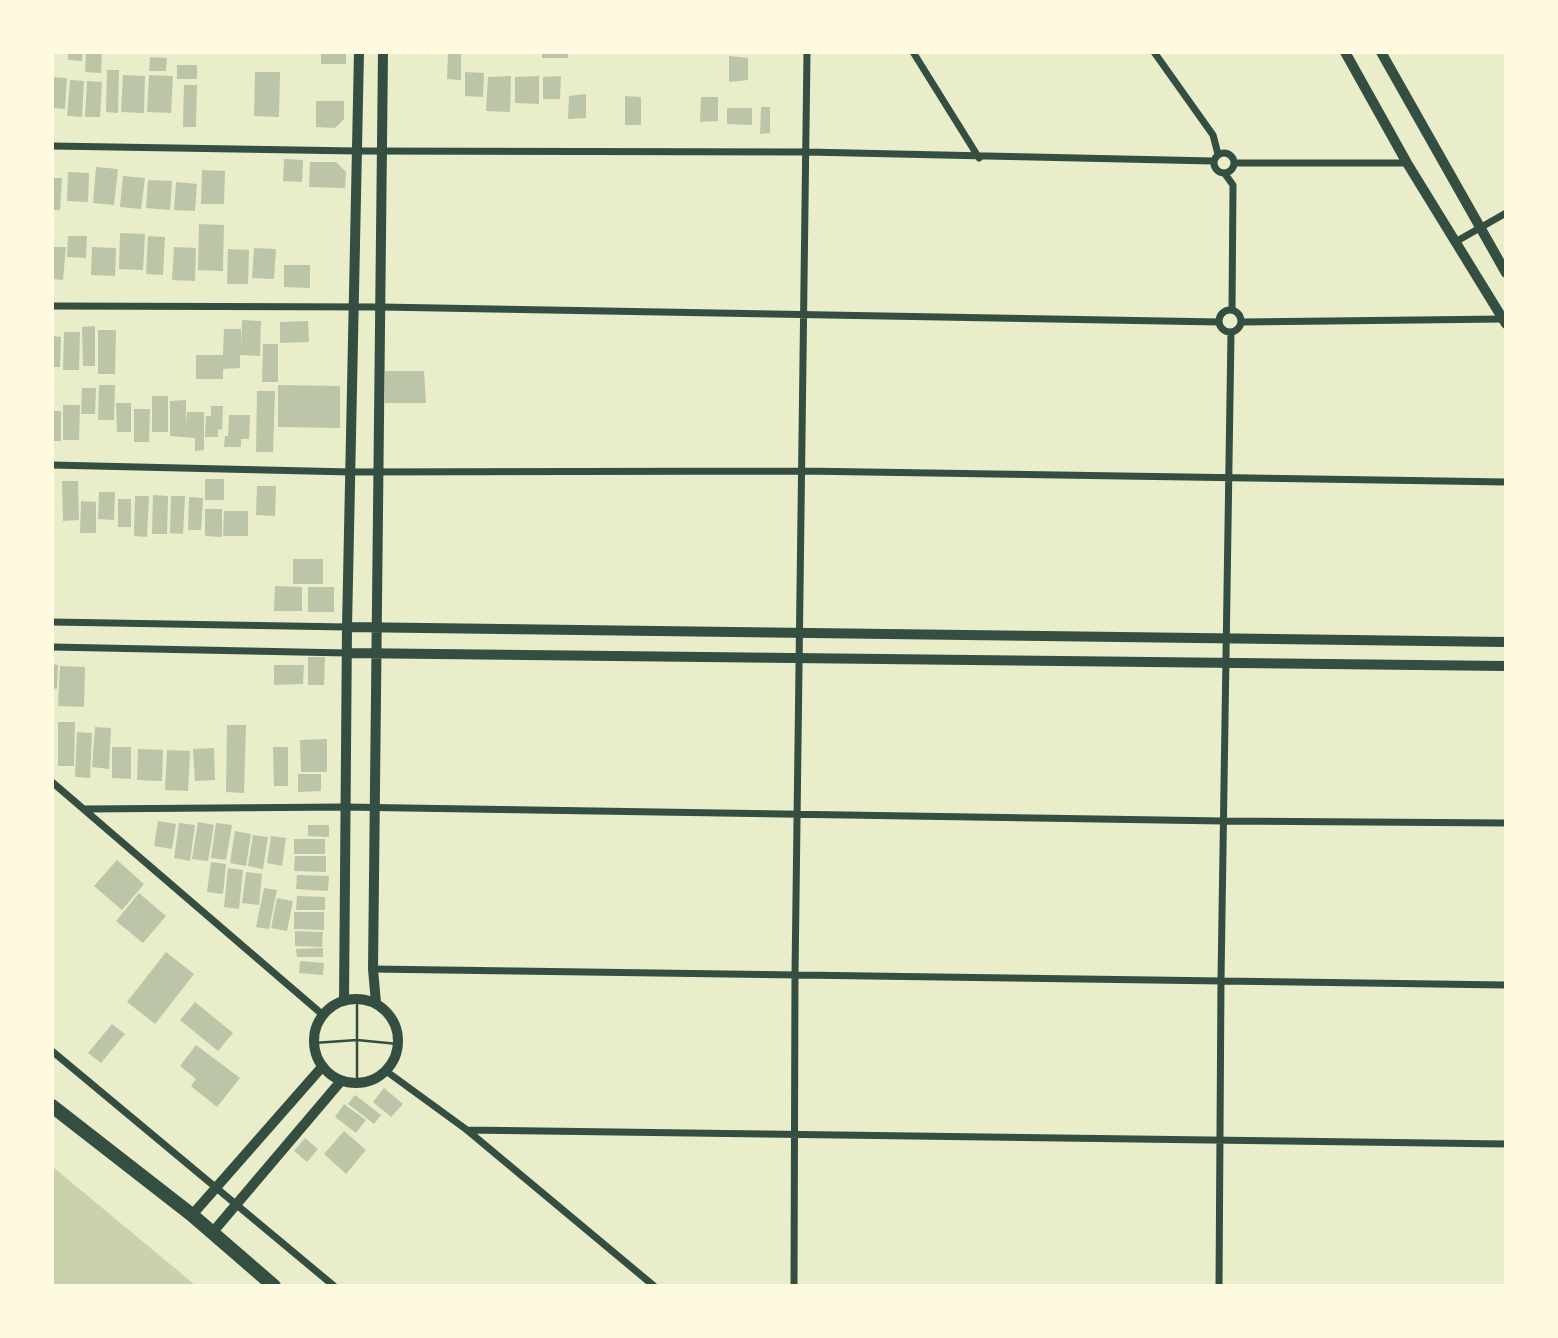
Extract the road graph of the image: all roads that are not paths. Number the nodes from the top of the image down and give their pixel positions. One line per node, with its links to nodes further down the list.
1 (359, 52): 10 (street)
2 (383, 52): 9 (street)
3 (807, 52): 11 (street)
4 (913, 52): 13 (street)
5 (1154, 52): 12 (street)
6 (1345, 52): 16 (street)
7 (1381, 52): 19 (street)
8 (52, 146): 10 (street)
9 (381, 150): 10 (street); 11 (street); 24 (street)
10 (357, 151): 23 (street)
11 (807, 152): 13 (street); 26 (street)
12 (1218, 154): 14 (street); 15 (street)
13 (979, 158): 14 (street)
14 (1213, 162): 17 (street)
15 (1234, 163): 16 (street); 17 (street)
16 (1407, 163): 20 (street)
17 (1225, 174): 25 (street)
18 (1506, 212): 19 (street)
19 (1479, 228): 20 (street); 21 (street)
20 (1457, 241): 27 (street)
21 (1506, 273)
22 (52, 306): 23 (street)
23 (354, 307): 24 (street); 34 (street)
24 (381, 307): 26 (street); 32 (street)
25 (1232, 310): 28 (street); 29 (street)
26 (803, 313): 28 (street); 33 (street)
27 (1505, 320): 29 (street)
28 (1219, 322): 30 (street)
29 (1242, 322): 30 (street)
30 (1231, 333): 35 (street)
31 (52, 465): 34 (street)
32 (379, 471): 33 (street); 34 (street); 38 (street)
33 (802, 471): 35 (street); 40 (street)
34 (351, 472): 39 (street)
35 (1228, 480): 36 (street); 41 (street)
36 (1506, 482)
37 (52, 622): 39 (street)
38 (376, 625): 39 (street); 40 (street); 45 (street)
39 (347, 627): 44 (street)
40 (800, 630): 41 (street); 46 (street)
41 (1226, 638): 42 (street); 47 (street)
42 (1506, 642)
43 (52, 647): 44 (street)
44 (347, 653): 45 (street); 50 (street)
45 (377, 654): 46 (street); 51 (street)
46 (801, 658): 47 (street); 53 (street)
47 (1226, 663): 48 (street); 54 (street)
48 (1506, 666)
49 (52, 782): 52 (street)
50 (344, 807): 51 (street); 52 (street); 60 (street)
51 (375, 807): 53 (street); 56 (street)
52 (86, 809): 62 (street)
53 (797, 814): 54 (street); 57 (street)
54 (1223, 821): 55 (street); 58 (street)
55 (1506, 823)
56 (373, 969): 57 (street); 61 (street)
57 (795, 974): 58 (street); 69 (street)
58 (1221, 979): 59 (street); 70 (street)
59 (1506, 985)
60 (344, 1000): 61 (street); 62 (street)
61 (376, 1003): 65 (street)
62 (323, 1015): 64 (street)
63 (52, 1051): 72 (street)
64 (322, 1067): 66 (street); 72 (street)
65 (386, 1071): 66 (street); 68 (street)
66 (341, 1081): 73 (street)
67 (52, 1106): 74 (main road)
68 (467, 1130): 69 (street); 78 (street)
69 (795, 1135): 70 (street); 79 (street)
70 (1220, 1139): 71 (street); 80 (street)
71 (1506, 1144)
72 (214, 1187): 73 (street); 74 (street)
73 (236, 1204): 75 (street); 77 (street)
74 (192, 1214): 75 (main road)
75 (212, 1233): 76 (main road)
76 (274, 1286)
77 (334, 1286)
78 (654, 1286)
79 (794, 1286)
80 (1219, 1286)

